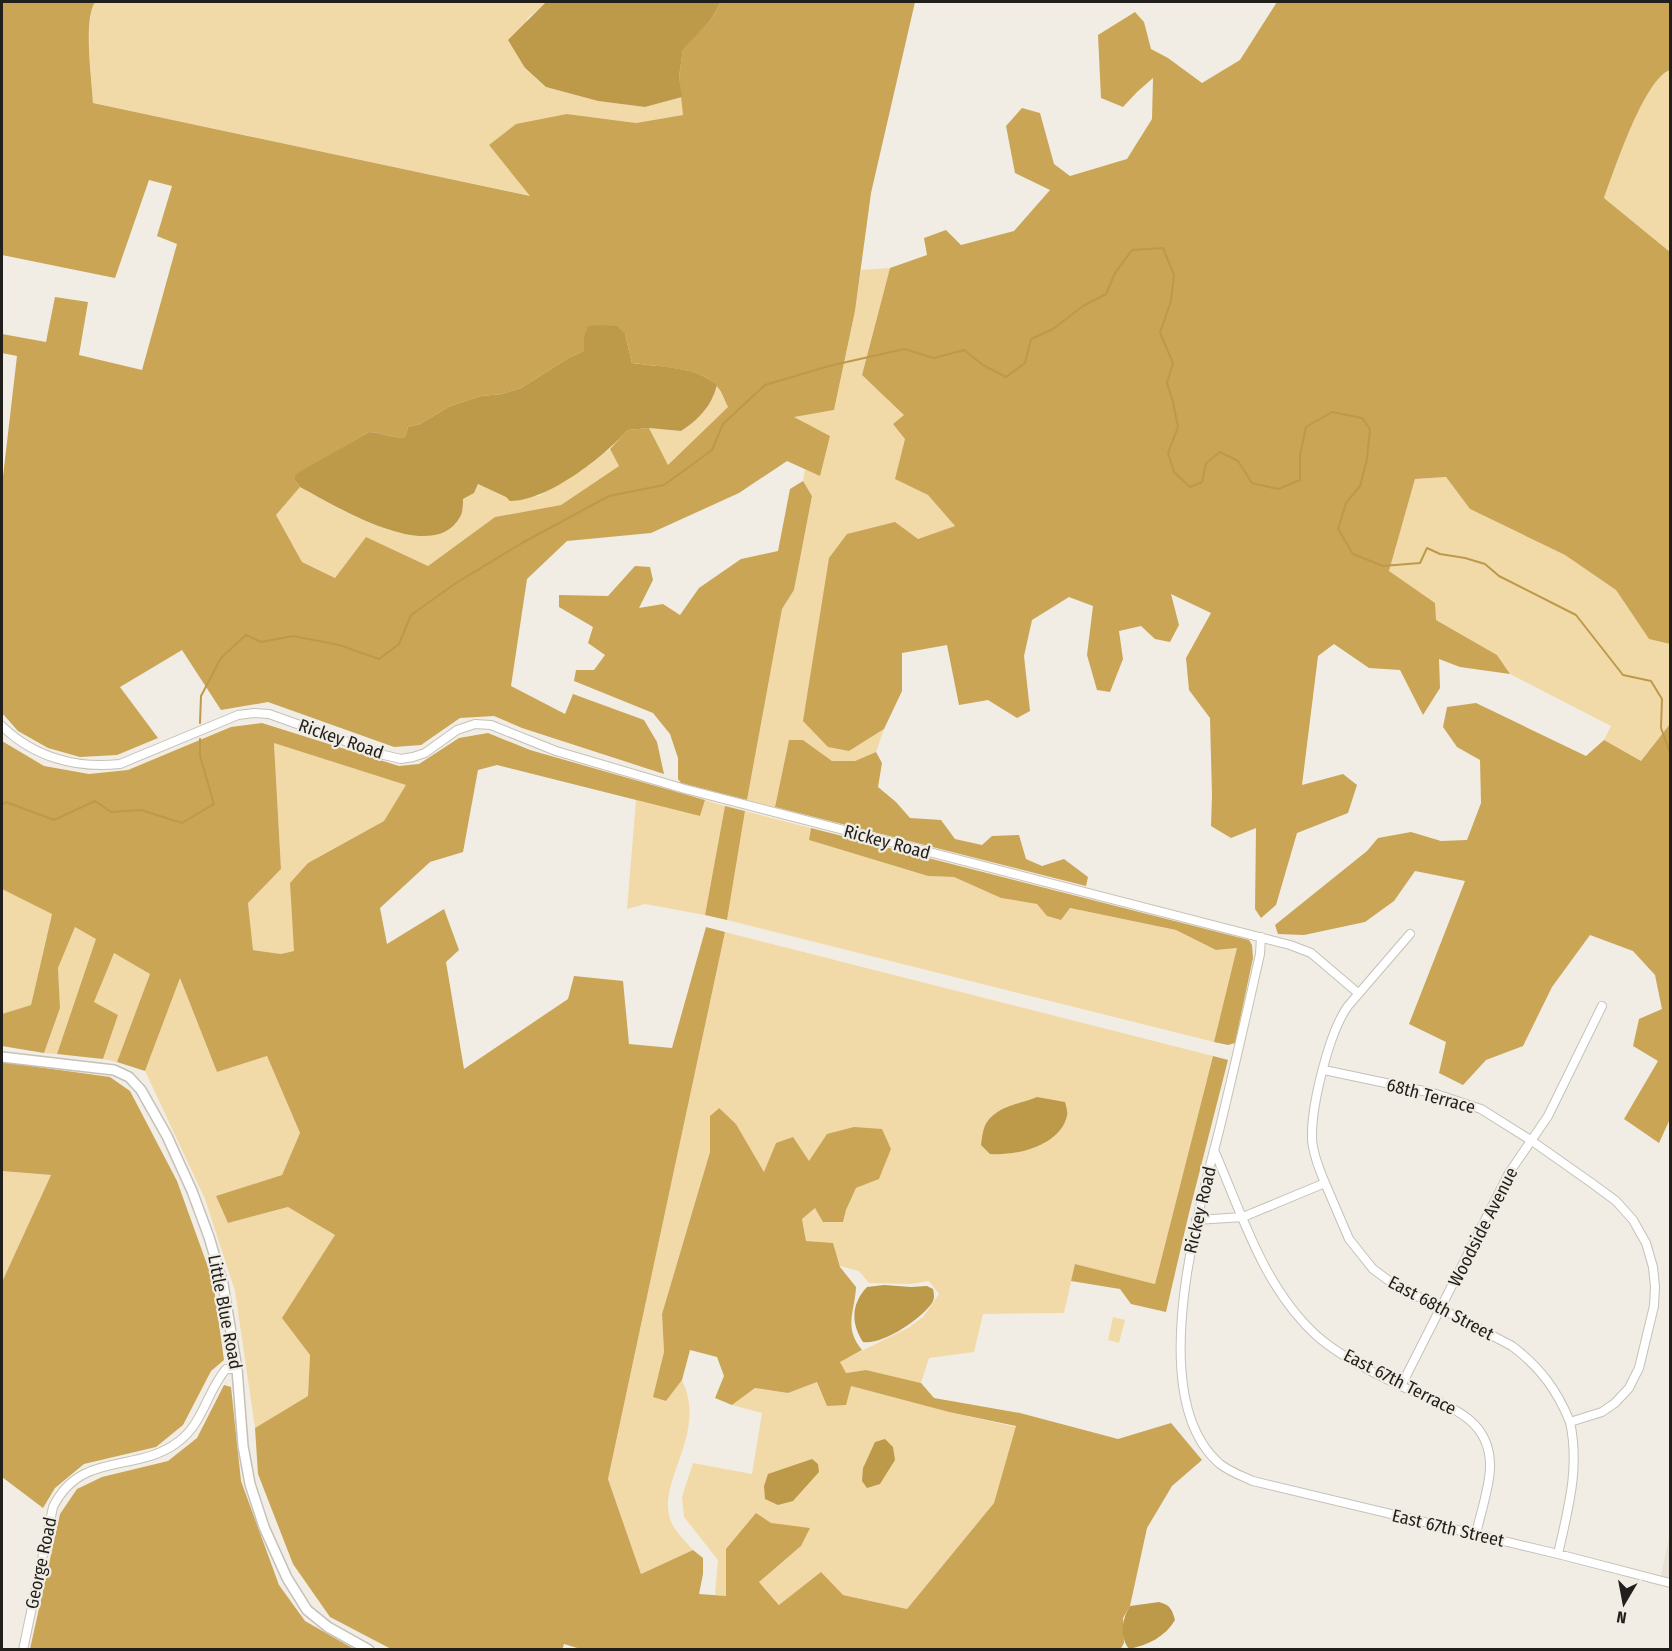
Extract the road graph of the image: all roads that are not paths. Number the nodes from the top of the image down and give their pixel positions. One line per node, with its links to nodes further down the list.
1 (2, 726): 3 (street, Rickey Road)
2 (1410, 934): 4 (street, East 68th Street)
3 (1261, 937): 4 (street); 9 (street, Rickey Road)
4 (1358, 993): 7 (street, East 68th Street)
5 (1602, 1006): 8 (street, Woodside Avenue)
6 (2, 1057): 14 (street, Little Blue Road)
7 (1324, 1070): 8 (street, 68th Terrace); 10 (street, East 68th Street)
8 (1532, 1141): 13 (street, Woodside Avenue); 16 (street, 68th Terrace)
9 (1214, 1150): 11 (street, East 67th Terrace); 12 (street, Rickey Road)
10 (1325, 1183): 11 (street); 13 (street, East 68th Street)
11 (1243, 1217): 12 (street); 15 (street, East 67th Terrace)
12 (1196, 1221): 17 (street, Rickey Road)
13 (1441, 1309): 15 (street, Woodside Avenue); 16 (street, East 68th Street)
14 (237, 1369): 21 (street, George Road); 22 (street, Little Blue Road)
15 (1401, 1386): 18 (street, East 67th Terrace)
16 (1570, 1422): 19 (street, East 68th Street)
17 (1227, 1469): 18 (street, East 67th Street)
18 (1476, 1534): 19 (street, East 67th Street)
19 (1558, 1554): 20 (street, East 67th Street)
20 (1671, 1583)
21 (23, 1650)
22 (369, 1650)

